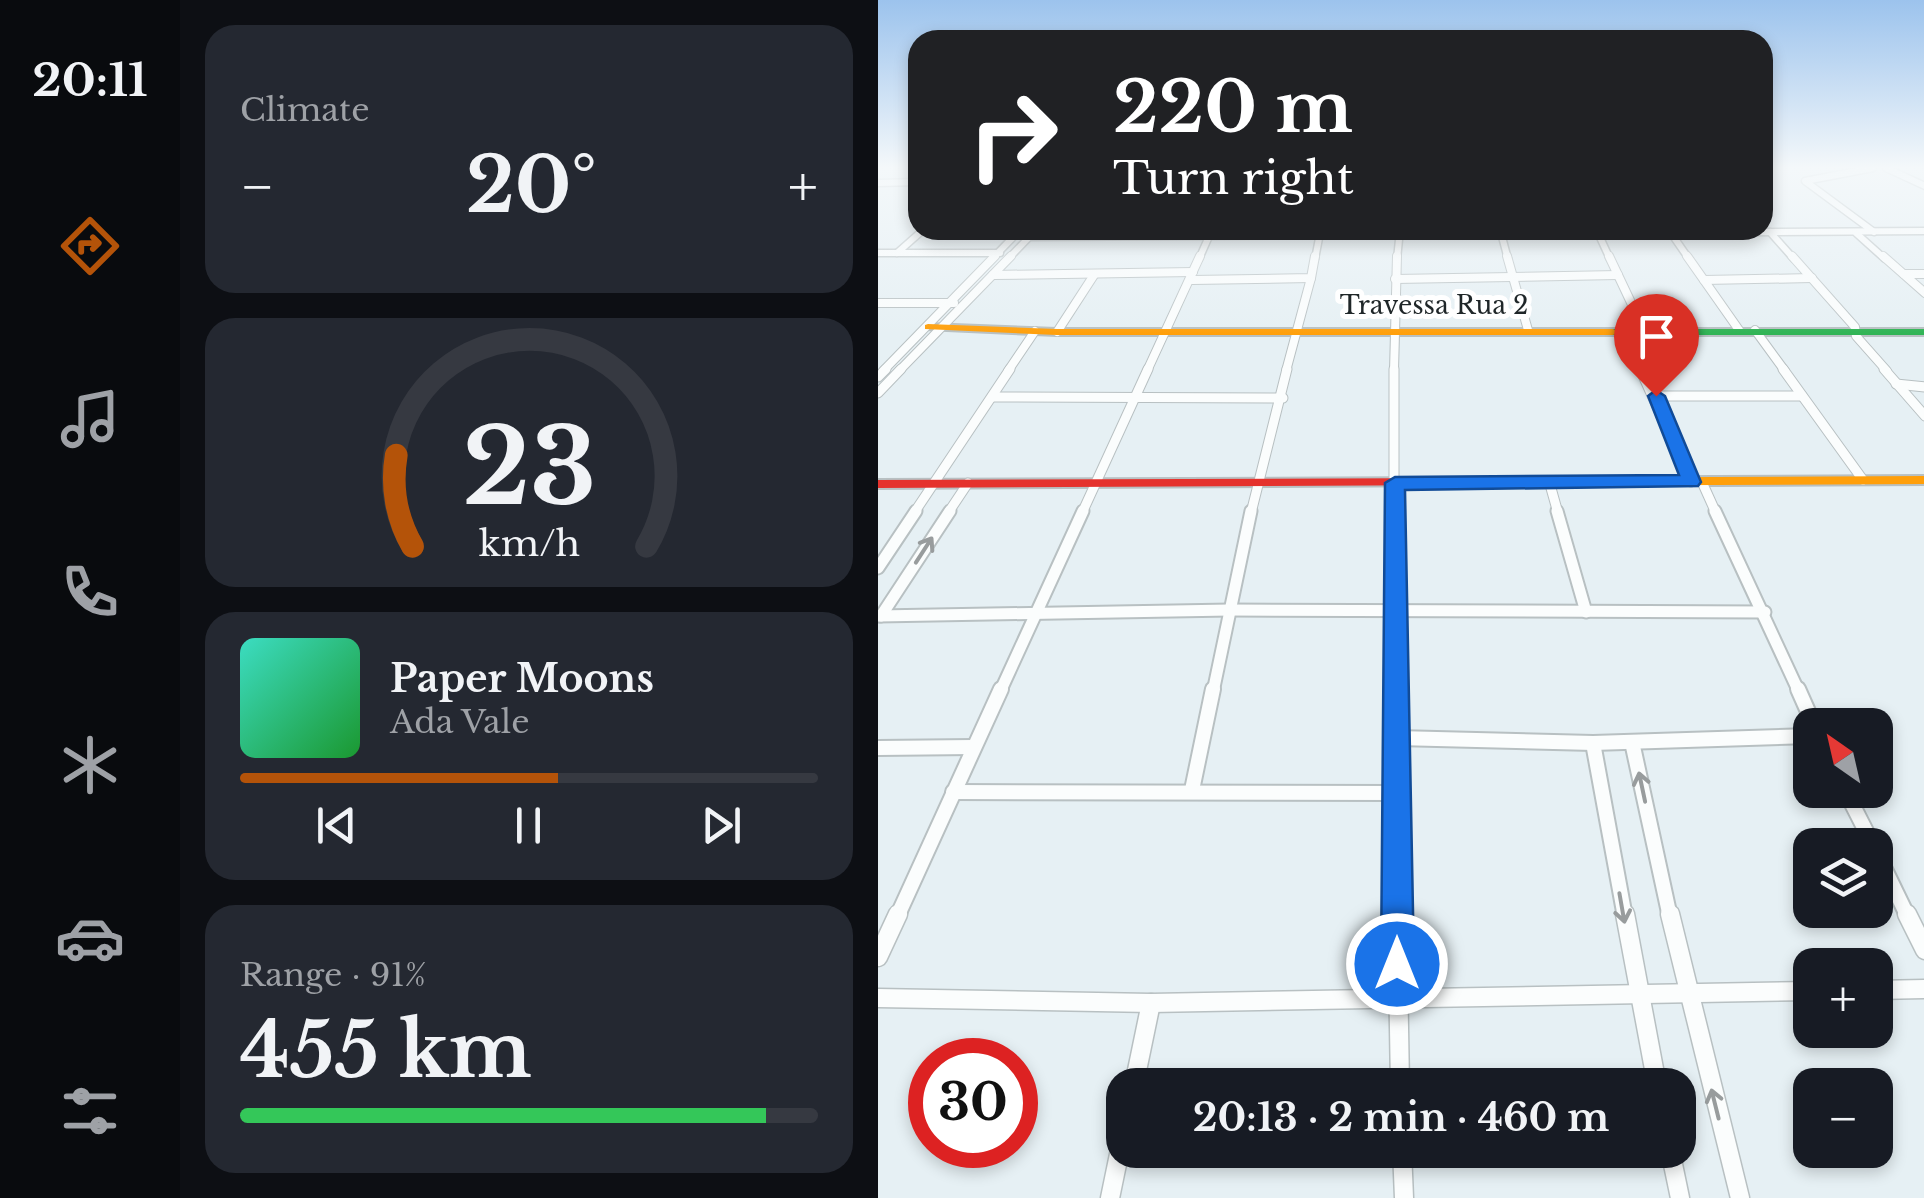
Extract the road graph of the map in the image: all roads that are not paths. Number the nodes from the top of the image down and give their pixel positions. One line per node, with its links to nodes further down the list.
1 (1863, 224): 2 (street)
2 (1874, 232): 3 (street); 5 (street)
3 (1924, 232)
4 (1773, 233): 5 (street)
5 (1856, 233): 21 (street)
6 (1773, 235): 27 (street)
7 (911, 240): 18 (street)
8 (1011, 240): 16 (street)
9 (1026, 240): 23 (street)
10 (1207, 240): 24 (street)
11 (1319, 240): 26 (street)
12 (1399, 240): 28 (street)
13 (1504, 240): 25 (street)
14 (1601, 240): 20 (street)
15 (1675, 240): 29 (street)
16 (1000, 252): 18 (street); 32 (street)
17 (878, 253): 18 (street)
18 (897, 253)
19 (1094, 274): 23 (street); 24 (street); 42 (street)
20 (1618, 274): 25 (street); 39 (street)
21 (1904, 274): 22 (street); 30 (street)
22 (1924, 274)
23 (993, 275): 33 (street)
24 (1192, 276): 26 (street); 34 (street)
25 (1515, 276): 28 (street); 37 (street)
26 (1311, 278): 35 (street)
27 (1812, 278): 29 (street); 43 (street)
28 (1395, 279): 36 (street)
29 (1704, 280): 40 (street)
30 (1924, 293)
31 (878, 303): 32 (street)
32 (954, 303): 33 (street)
33 (936, 327): 41 (street, Travessa Rua 2); 45 (street); 48 (street)
34 (1169, 330): 35 (street, Travessa Rua 2); 42 (street, Travessa Rua 2); 52 (street)
35 (1295, 330): 36 (street, Travessa Rua 2); 53 (street)
36 (1395, 330): 37 (street, Travessa Rua 2); 65 (street)
37 (1528, 330): 38 (street, Travessa Rua 2)
38 (1624, 330): 39 (street, Travessa Rua 2); 49 (street)
39 (1644, 330): 40 (street, Travessa Rua 2)
40 (1747, 330): 43 (street, Travessa Rua 2); 50 (street)
41 (1036, 332): 42 (street, Travessa Rua 2); 51 (street)
42 (1057, 332)
43 (1855, 332): 44 (street, Travessa Rua 2); 46 (street)
44 (1924, 332)
45 (878, 377)
46 (1896, 384): 47 (street); 55 (street)
47 (1924, 387)
48 (878, 393)
49 (1656, 396): 50 (street); 60 (street)
50 (1802, 396): 57 (street)
51 (992, 398): 52 (street); 61 (street)
52 (1137, 398): 53 (street); 63 (street)
53 (1283, 398): 64 (street)
54 (1924, 401): 55 (street)
55 (1912, 403): 56 (street)
56 (1924, 416)
57 (1863, 480): 58 (street); 60 (street)
58 (1924, 480)
59 (1549, 482): 60 (street); 65 (street); 70 (street)
60 (1696, 482): 71 (street)
61 (936, 483): 62 (street); 66 (street); 67 (street)
62 (968, 483): 63 (street); 73 (street, one-way to 62)
63 (1096, 483): 64 (street); 69 (street)
64 (1257, 483): 65 (street); 68 (street)
65 (1395, 483): 72 (street)
66 (878, 484)
67 (878, 568)
68 (1230, 610): 69 (street); 72 (street); 81 (street)
69 (1036, 612): 73 (street); 79 (street)
70 (1586, 612): 71 (street); 72 (street)
71 (1765, 612): 74 (street)
72 (1393, 613): 76 (street)
73 (879, 616)
74 (1807, 708)
75 (1793, 737): 77 (street)
76 (1397, 738): 78 (street); 83 (street)
77 (1632, 742): 78 (street); 91 (street, one-way to 77)
78 (1593, 743): 90 (street, one-way to 90)
79 (973, 746): 80 (street); 82 (street)
80 (878, 748)
81 (1192, 790): 82 (street); 83 (street)
82 (952, 792): 86 (street)
83 (1398, 793): 93 (street)
84 (1893, 887): 85 (street)
85 (1924, 950)
86 (878, 957)
87 (1924, 988): 88 (street)
88 (1893, 989)
89 (1793, 991): 91 (street)
90 (1638, 993): 91 (street); 93 (street); 97 (street)
91 (1688, 994): 104 (street, one-way to 91)
92 (878, 998): 94 (street)
93 (1397, 998): 94 (street); 96 (street)
94 (1152, 1004): 95 (street)
95 (1138, 1068)
96 (1399, 1068)
97 (1653, 1068)
98 (1116, 1168): 101 (street)
99 (1403, 1168): 102 (street)
100 (1674, 1168): 103 (street)
101 (1110, 1198)
102 (1404, 1198)
103 (1680, 1198)
104 (1740, 1198)

